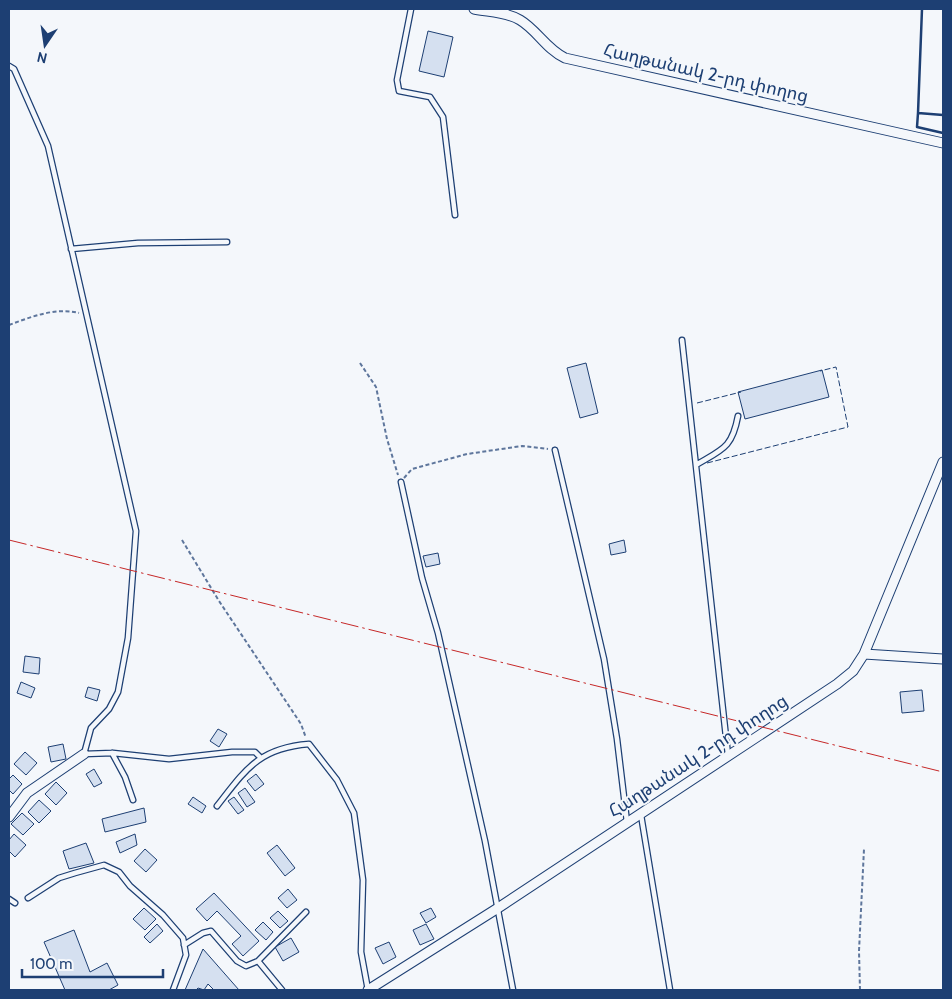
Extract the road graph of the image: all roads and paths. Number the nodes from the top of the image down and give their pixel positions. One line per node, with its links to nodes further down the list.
1 (411, 9): 5 (lane)
2 (474, 9): 4 (street, Հաղթանակ 2-րդ փողոց)
3 (9, 66): 7 (lane)
4 (943, 143)
5 (455, 214)
6 (227, 242): 7 (lane)
7 (71, 249): 8 (lane)
8 (87, 314): 9 (path); 21 (lane)
9 (9, 325)
10 (682, 340): 15 (lane)
11 (360, 363): 16 (path)
12 (738, 416): 15 (lane)
13 (555, 450): 16 (path); 29 (lane)
14 (943, 462): 18 (street, Հաղթանակ 2-րդ փողոց)
15 (696, 465): 23 (lane)
16 (400, 482): 34 (lane)
17 (182, 540): 20 (path)
18 (864, 654): 19 (street); 23 (street, Հաղթանակ 2-րդ փողոց)
19 (943, 659)
20 (309, 744): 24 (lane); 40 (lane)
21 (84, 754): 22 (lane); 28 (street)
22 (112, 754): 24 (lane); 25 (lane)
23 (728, 756): 27 (street, Հաղթանակ 2-րդ փողոց)
24 (261, 758): 26 (lane)
25 (133, 800)
26 (217, 806)
27 (641, 813): 29 (street, Հաղթանակ 2-րդ փողոց); 42 (lane)
28 (9, 816)
29 (626, 822): 34 (street, Հաղթանակ 2-րդ փողոց)
30 (864, 850): 43 (path)
31 (28, 898): 36 (lane)
32 (9, 899): 33 (lane)
33 (15, 904)
34 (498, 908): 40 (street, Հաղթանակ 2-րդ փողոց); 41 (lane)
35 (306, 912): 37 (lane)
36 (184, 945): 37 (lane); 38 (lane)
37 (258, 961): 39 (lane)
38 (173, 990)
39 (282, 990)
40 (368, 990)
41 (513, 990)
42 (670, 990)
43 (860, 990)

